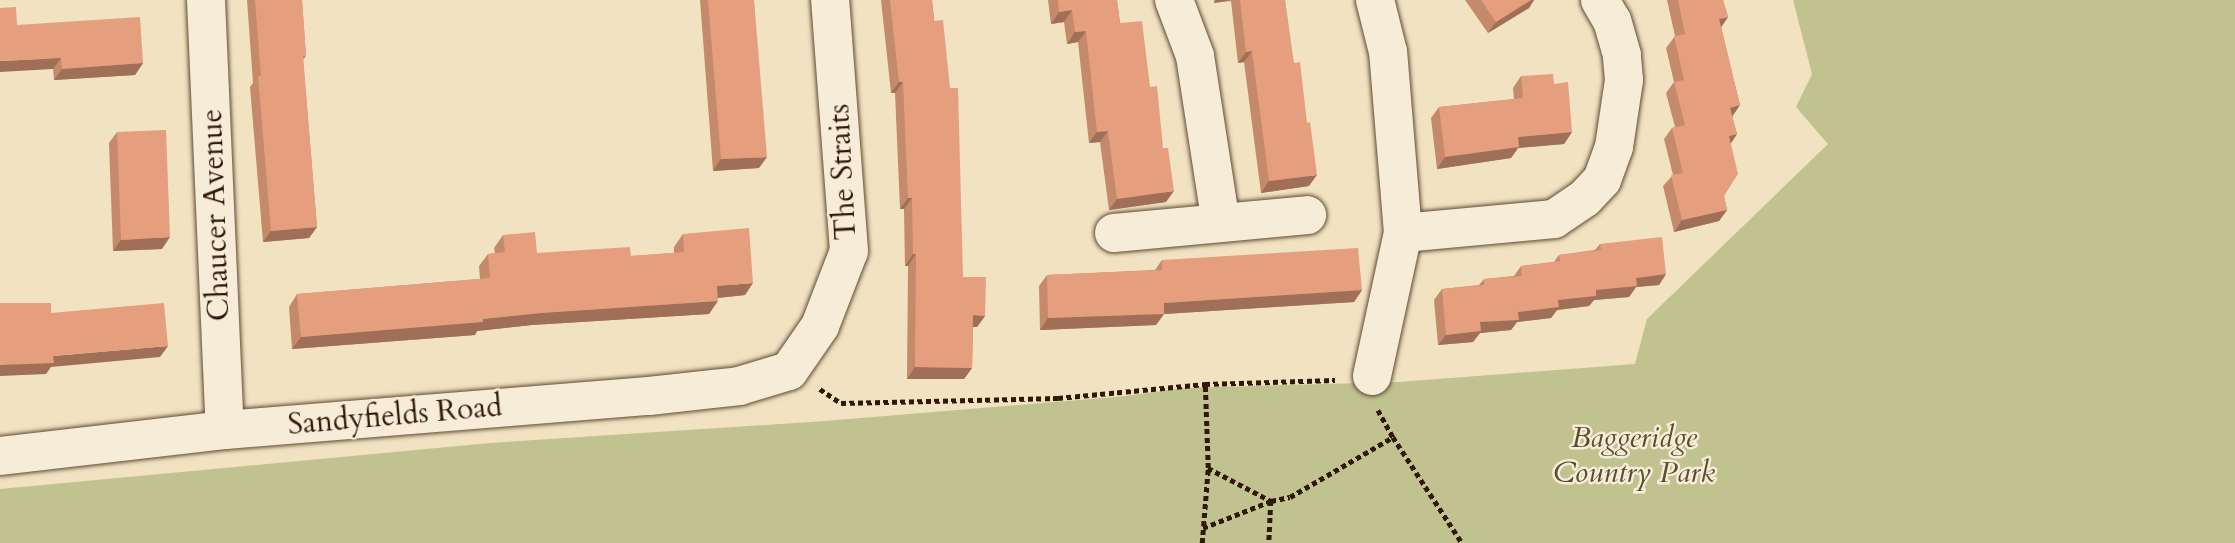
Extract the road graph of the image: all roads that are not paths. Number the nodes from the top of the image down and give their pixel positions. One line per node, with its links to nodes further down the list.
1 (206, 0): 12 (street, Chaucer Avenue)
2 (830, 0): 10 (street, The Straits)
3 (1174, 0): 7 (street)
4 (1375, 0): 9 (street)
5 (1600, 0): 9 (street)
6 (1307, 215): 7 (street)
7 (1221, 223): 8 (street)
8 (1114, 233)
9 (1403, 233): 11 (street)
10 (789, 371): 12 (street, Sandyfields Road)
11 (1372, 376)
12 (225, 429): 13 (street, Sandyfields Road)
13 (0, 456)

